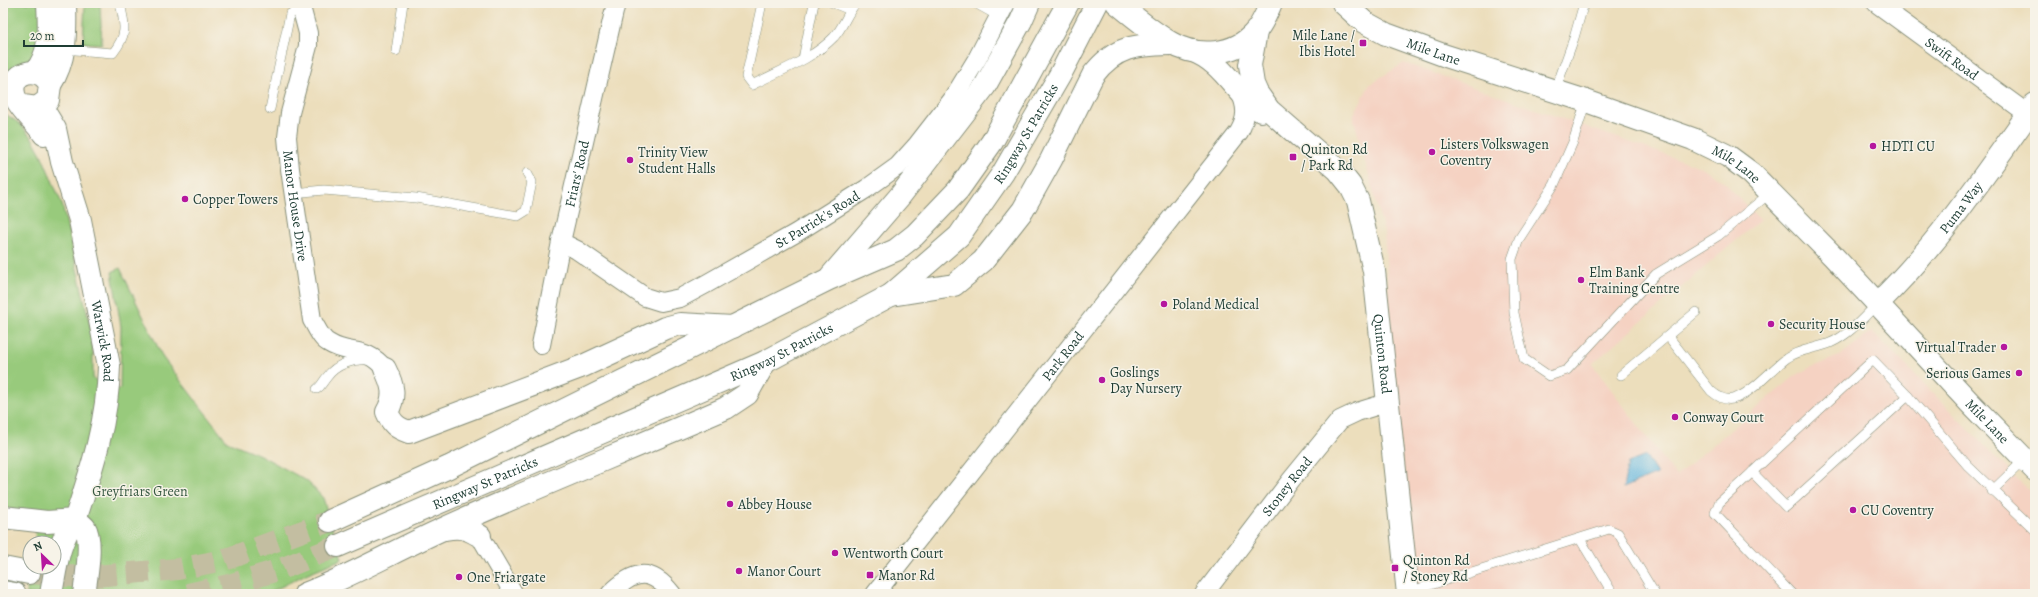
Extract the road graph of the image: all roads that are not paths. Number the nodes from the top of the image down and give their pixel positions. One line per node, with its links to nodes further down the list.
1 (120, 3): 22 (lane)
2 (403, 3): 23 (lane)
3 (616, 3): 37 (street, Friars' Road)
4 (762, 3): 24 (lane)
5 (814, 3): 24 (lane)
6 (833, 3): 17 (lane)
7 (974, 3): 19 (lane)
8 (1029, 3): 38 (main road)
9 (1068, 3): 38 (main road, Ringway St Patricks)
10 (1097, 3): 39 (main road, Ringway St Patricks)
11 (1272, 3): 20 (main road)
12 (1344, 3): 26 (main road, Mile Lane)
13 (1584, 3): 26 (lane)
14 (1876, 3): 31 (street, Swift Road)
15 (50, 4): 22 (main road); 25 (main road)
16 (300, 6): 30 (lane); 35 (street, Manor House Drive)
17 (853, 7): 24 (lane)
18 (1124, 9): 21 (main road)
19 (1003, 10): 37 (street, St Patrick's Road)
20 (1256, 32): 21 (main road); 33 (main road, Quinton Road)
21 (1179, 46): 27 (main road, Quinton Road); 39 (main road)
22 (63, 49): 25 (main road)
23 (396, 51)
24 (803, 58)
25 (42, 79): 28 (main road); 28 (main road)
26 (1554, 91): 29 (main road, Mile Lane)
27 (1240, 92): 32 (street, Quinton Road); 33 (main road, Quinton Road)
28 (17, 96): 56 (main road, Warwick Road)
29 (1586, 101): 36 (main road, Mile Lane); 36 (lane)
30 (270, 109)
31 (2031, 109): 40 (main road, Puma Way)
32 (1246, 116): 74 (street, Park Road)
33 (1301, 137): 50 (main road, Quinton Road)
34 (527, 173): 35 (lane)
35 (293, 193): 46 (street, Manor House Drive)
36 (1770, 193): 40 (main road, Mile Lane)
37 (561, 242): 44 (street, Friars' Road)
38 (829, 279): 42 (main road, Ringway St Patricks)
39 (892, 295): 45 (main road, Ringway St Patricks)
40 (1877, 304): 43 (lane); 51 (main road, Mile Lane)
41 (1696, 312): 43 (lane)
42 (734, 327): 46 (main road); 57 (main road, Ringway St Patricks)
43 (1668, 336): 47 (lane)
44 (540, 345)
45 (765, 362): 54 (main road); 62 (main road, Ringway St Patricks)
46 (381, 365): 48 (lane)
47 (1621, 375)
48 (317, 389)
49 (1908, 396): 52 (lane); 52 (lane); 53 (lane)
50 (1389, 402): 66 (main road, Quinton Road); 75 (street, Stoney Road)
51 (2030, 464): 53 (lane)
52 (1752, 472): 78 (lane)
53 (1992, 491): 59 (lane)
54 (494, 506): 58 (main road); 60 (main road)
55 (3, 517): 56 (main road)
56 (75, 520): 68 (main road, Warwick Road); 69 (main road)
57 (330, 521)
58 (442, 529): 60 (main road); 70 (main road)
59 (2035, 530)
60 (480, 536): 71 (street)
61 (1580, 539): 66 (lane); 76 (lane); 77 (lane)
62 (338, 546)
63 (3, 568): 64 (main road)
64 (22, 572)
65 (3, 592): 67 (main road)
66 (1408, 593)
67 (15, 594)
68 (52, 594)
69 (84, 594)
70 (305, 594)
71 (514, 594)
72 (610, 594): 73 (street)
73 (672, 594)
74 (875, 594)
75 (1204, 594)
76 (1613, 594)
77 (1655, 594)
78 (1792, 594)

